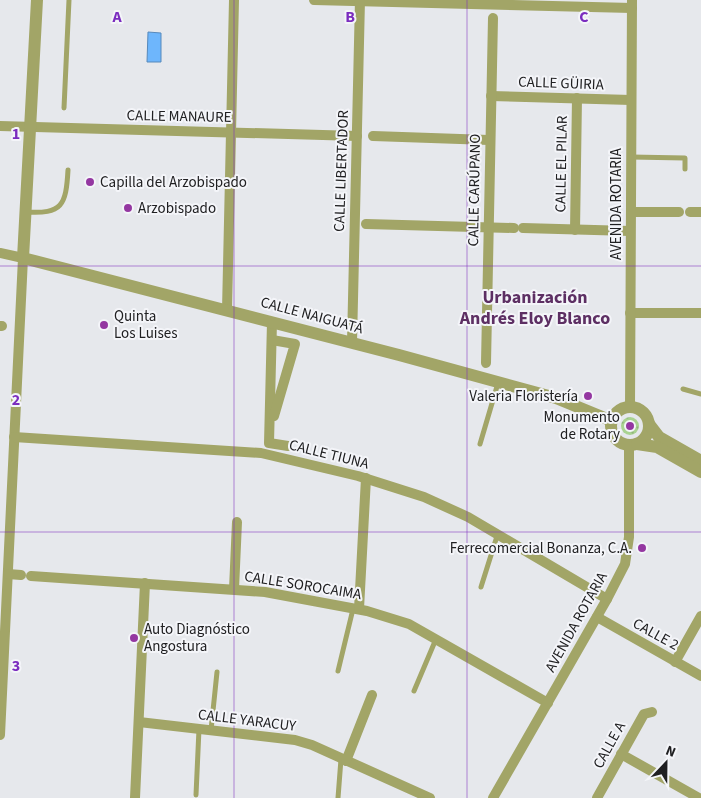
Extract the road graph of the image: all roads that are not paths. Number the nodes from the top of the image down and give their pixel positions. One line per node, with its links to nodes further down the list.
1 (37, 0): 13 (street)
2 (69, 0): 11 (lane)
3 (234, 0): 14 (street)
4 (314, 0): 5 (street)
5 (360, 1): 6 (street); 15 (street, CALLE LIBERTADOR)
6 (632, 4): 10 (street, AVENIDA ROTARIA)
7 (493, 18): 8 (street, CALLE CARÚPANO)
8 (491, 96): 9 (street, CALLE GÜIRIA); 17 (street, CALLE CARÚPANO)
9 (576, 98): 10 (street, CALLE GÜIRIA); 26 (street, CALLE EL PILAR)
10 (631, 100): 18 (street, AVENIDA ROTARIA)
11 (64, 108)
12 (0, 126): 13 (street, CALLE MANAURE)
13 (30, 127): 14 (street, CALLE MANAURE); 21 (street)
14 (231, 132): 15 (street, CALLE MANAURE); 30 (street)
15 (357, 136): 35 (street, CALLE LIBERTADOR)
16 (373, 136): 17 (street)
17 (489, 140): 25 (street, CALLE CARÚPANO)
18 (631, 158): 19 (lane); 22 (street, AVENIDA ROTARIA)
19 (685, 169)
20 (68, 170): 21 (lane)
21 (26, 212): 29 (street)
22 (630, 212): 23 (street); 27 (street, AVENIDA ROTARIA)
23 (701, 212)
24 (366, 224): 25 (street)
25 (488, 227): 26 (street); 36 (street, CALLE CARÚPANO)
26 (575, 230): 27 (street)
27 (630, 231): 31 (street, AVENIDA ROTARIA)
28 (0, 253): 29 (street, CALLE NAIGUATÁ)
29 (23, 258): 30 (street, CALLE NAIGUATÁ); 44 (street)
30 (226, 310): 33 (street, CALLE NAIGUATÁ)
31 (630, 313): 32 (street); 40 (street, AVENIDA ROTARIA)
32 (701, 313)
33 (272, 322): 34 (street); 35 (street, CALLE NAIGUATÁ)
34 (272, 340): 43 (street); 43 (street)
35 (352, 342): 37 (street, CALLE NAIGUATÁ)
36 (486, 363)
37 (498, 382): 41 (street, CALLE NAIGUATÁ); 45 (lane)
38 (683, 389): 39 (lane)
39 (701, 394)
40 (630, 407): 41 (street); 42 (street)
41 (612, 421): 46 (street)
42 (649, 424): 46 (street); 48 (street)
43 (270, 430): 47 (street)
44 (14, 437): 49 (street, CALLE TIUNA); 52 (street)
45 (480, 444)
46 (633, 445): 48 (street); 56 (street, AVENIDA ROTARIA)
47 (288, 446)
48 (701, 462)
49 (366, 478): 51 (street, CALLE TIUNA); 57 (street)
50 (237, 522): 55 (street)
51 (498, 533): 54 (lane); 56 (street, CALLE TIUNA)
52 (8, 574): 53 (street, CALLE SOROCAIMA); 72 (street)
53 (145, 583): 55 (street, CALLE SOROCAIMA); 69 (street)
54 (481, 587)
55 (234, 589): 57 (street, CALLE SOROCAIMA)
56 (607, 599): 59 (street, AVENIDA ROTARIA)
57 (356, 609): 60 (street, CALLE SOROCAIMA); 62 (lane)
58 (701, 616): 61 (street)
59 (597, 617): 61 (street, CALLE 2); 67 (street, AVENIDA ROTARIA)
60 (436, 639): 65 (lane); 67 (street, CALLE SOROCAIMA)
61 (675, 662): 64 (street, CALLE 2)
62 (338, 671)
63 (217, 672): 71 (lane)
64 (701, 676)
65 (414, 691)
66 (372, 695): 74 (street)
67 (548, 703): 79 (street, AVENIDA ROTARIA)
68 (652, 712): 73 (street, CALLE A)
69 (139, 722): 70 (street, CALLE YARACUY); 76 (street)
70 (199, 728): 71 (street, CALLE YARACUY); 75 (lane)
71 (211, 730): 74 (street, CALLE YARACUY)
72 (0, 736)
73 (621, 754): 80 (street, CALLE A); 81 (street)
74 (344, 760): 77 (lane); 78 (street, CALLE YARACUY)
75 (196, 795)
76 (135, 798)
77 (338, 798)
78 (430, 798)
79 (494, 798)
80 (597, 798)
81 (699, 798)

